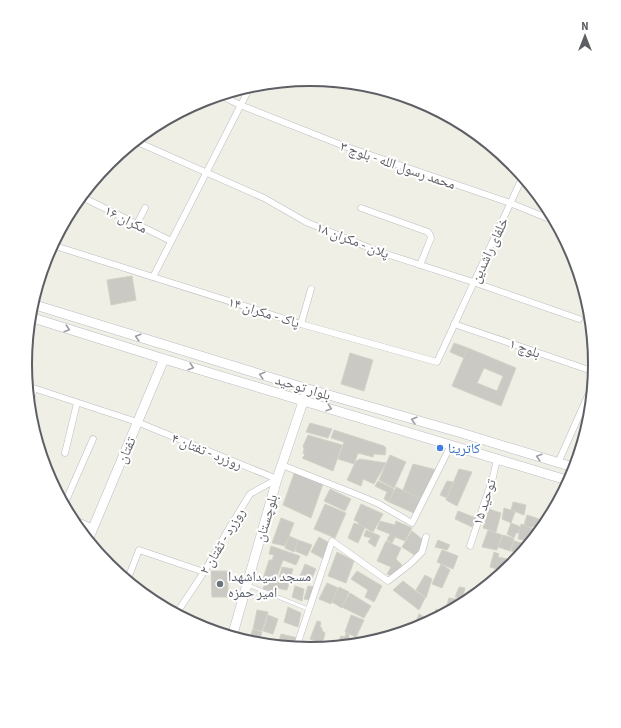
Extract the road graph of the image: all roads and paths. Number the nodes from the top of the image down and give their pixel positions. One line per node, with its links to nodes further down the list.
1 (247, 93): 3 (street)
2 (227, 98): 3 (street, محمد رسول الله - بلوچ ۳)
3 (240, 105): 5 (street); 8 (street, محمد رسول الله - بلوچ ۳)
4 (141, 143): 5 (street, پلان - مکران ۱۸)
5 (206, 172): 13 (street); 15 (street, پلان - مکران ۱۸)
6 (521, 181): 8 (street, خلفای راشدین)
7 (86, 199): 12 (street, مکران ۱۶)
8 (510, 203): 11 (street, محمد رسول الله - بلوچ ۳); 17 (street, خلفای راشدین)
9 (145, 208): 12 (street)
10 (361, 208): 15 (street)
11 (548, 218)
12 (137, 224): 13 (street, مکران ۱۶)
13 (171, 241): 16 (street)
14 (58, 247): 16 (street, پاک - مکران ۱۴)
15 (420, 265): 17 (street, پلان - مکران ۱۸)
16 (153, 278): 22 (street, پاک - مکران ۱۴)
17 (474, 282): 21 (street, پلان - مکران ۱۸); 23 (street, خلفای راشدین)
18 (311, 289): 22 (street)
19 (38, 306): 27 (main road, بلوار توحید, one-way to 19)
20 (36, 319): 24 (main road, بلوار توحید, one-way to 24)
21 (579, 319)
22 (301, 324): 23 (street, پاک - مکران ۱۴)
23 (454, 324): 25 (street, بلوچ ۱)
24 (164, 359): 29 (main road, بلوار توحید, one-way to 29); 31 (main road, تفتان)
25 (589, 370)
26 (34, 389): 30 (street, روزرد - تفتان ۴)
27 (308, 389): 29 (main road, بلوچستان); 36 (main road, بلوار توحید, one-way to 27)
28 (587, 397): 36 (street)
29 (304, 401): 33 (main road, بلوار توحید, one-way to 33); 37 (main road, بلوچستان)
30 (77, 403): 31 (street, روزرد - تفتان ۴); 34 (street)
31 (137, 422): 39 (street, روزرد - تفتان ۴); 43 (main road, تفتان)
32 (93, 439): 41 (street)
33 (451, 445): 35 (main road, بلوار توحید); 37 (street)
34 (65, 453)
35 (497, 459): 40 (main road, بلوار توحید); 46 (street, توحید ۱۵)
36 (558, 463): 38 (main road, بلوار توحید)
37 (282, 465): 39 (main road, بلوچستان)
38 (570, 466)
39 (277, 479): 47 (street, روزرد - تفتان ۲); 49 (main road, بلوچستان)
40 (564, 479)
41 (67, 499)
42 (82, 523): 43 (street)
43 (92, 528): 44 (main road, تفتان)
44 (90, 534)
45 (426, 537): 51 (street)
46 (470, 546)
47 (204, 572): 48 (street); 50 (street, روزرد - تفتان ۲)
48 (129, 575)
49 (247, 584): 51 (lane); 52 (main road, بلوچستان)
50 (179, 610)
51 (308, 610): 53 (street)
52 (234, 632)
53 (298, 642)

